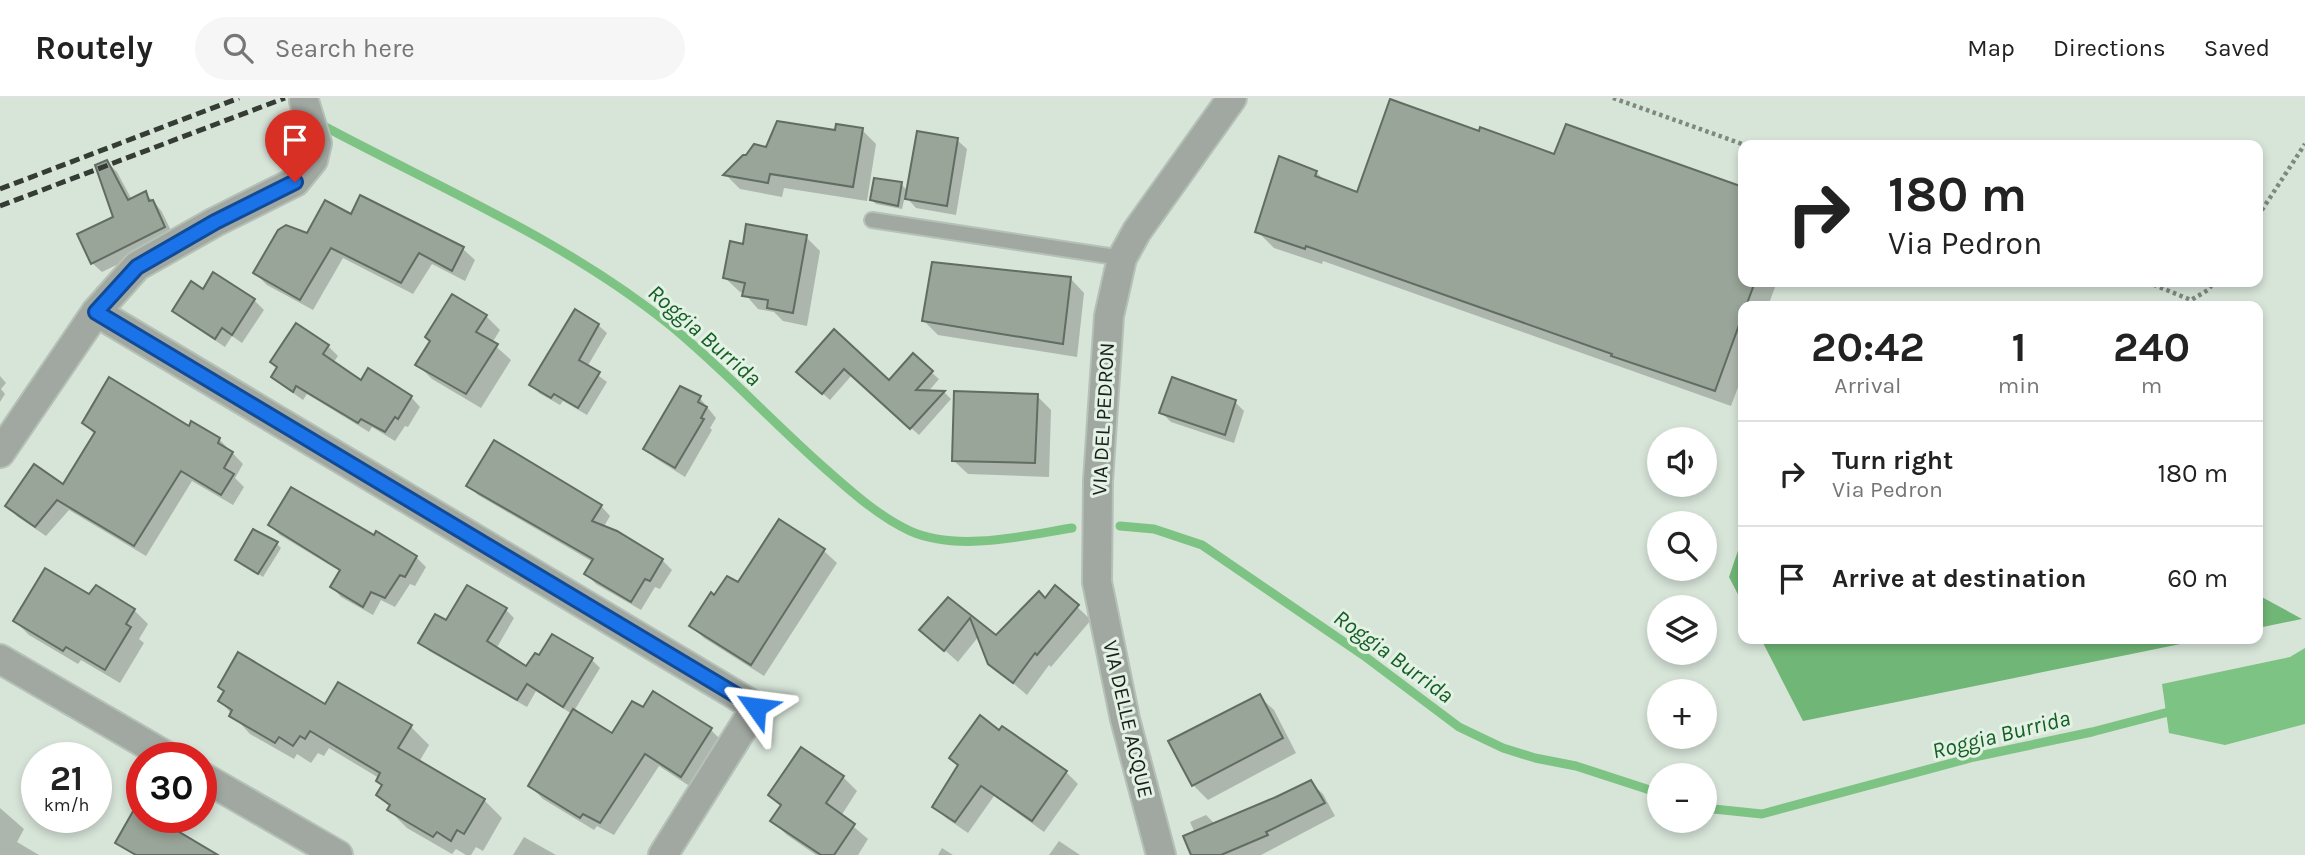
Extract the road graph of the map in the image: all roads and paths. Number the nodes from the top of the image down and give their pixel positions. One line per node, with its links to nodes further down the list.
1 (1232, 98): 8 (street, VIA DEL PEDRON)
2 (1613, 98): 4 (path)
3 (304, 101): 11 (street)
4 (1738, 143)
5 (2305, 144): 6 (path)
6 (2263, 208)
7 (872, 220): 8 (lane)
8 (1122, 257): 13 (street, VIA DEL PEDRON)
9 (2159, 287): 10 (path)
10 (2210, 287)
11 (96, 312): 12 (street); 18 (street)
12 (0, 453)
13 (1097, 582): 19 (street, VIA DELLE ACQUE)
14 (0, 659): 15 (street)
15 (143, 742)
16 (217, 785): 17 (street)
17 (338, 855)
18 (663, 855)
19 (1161, 855)

